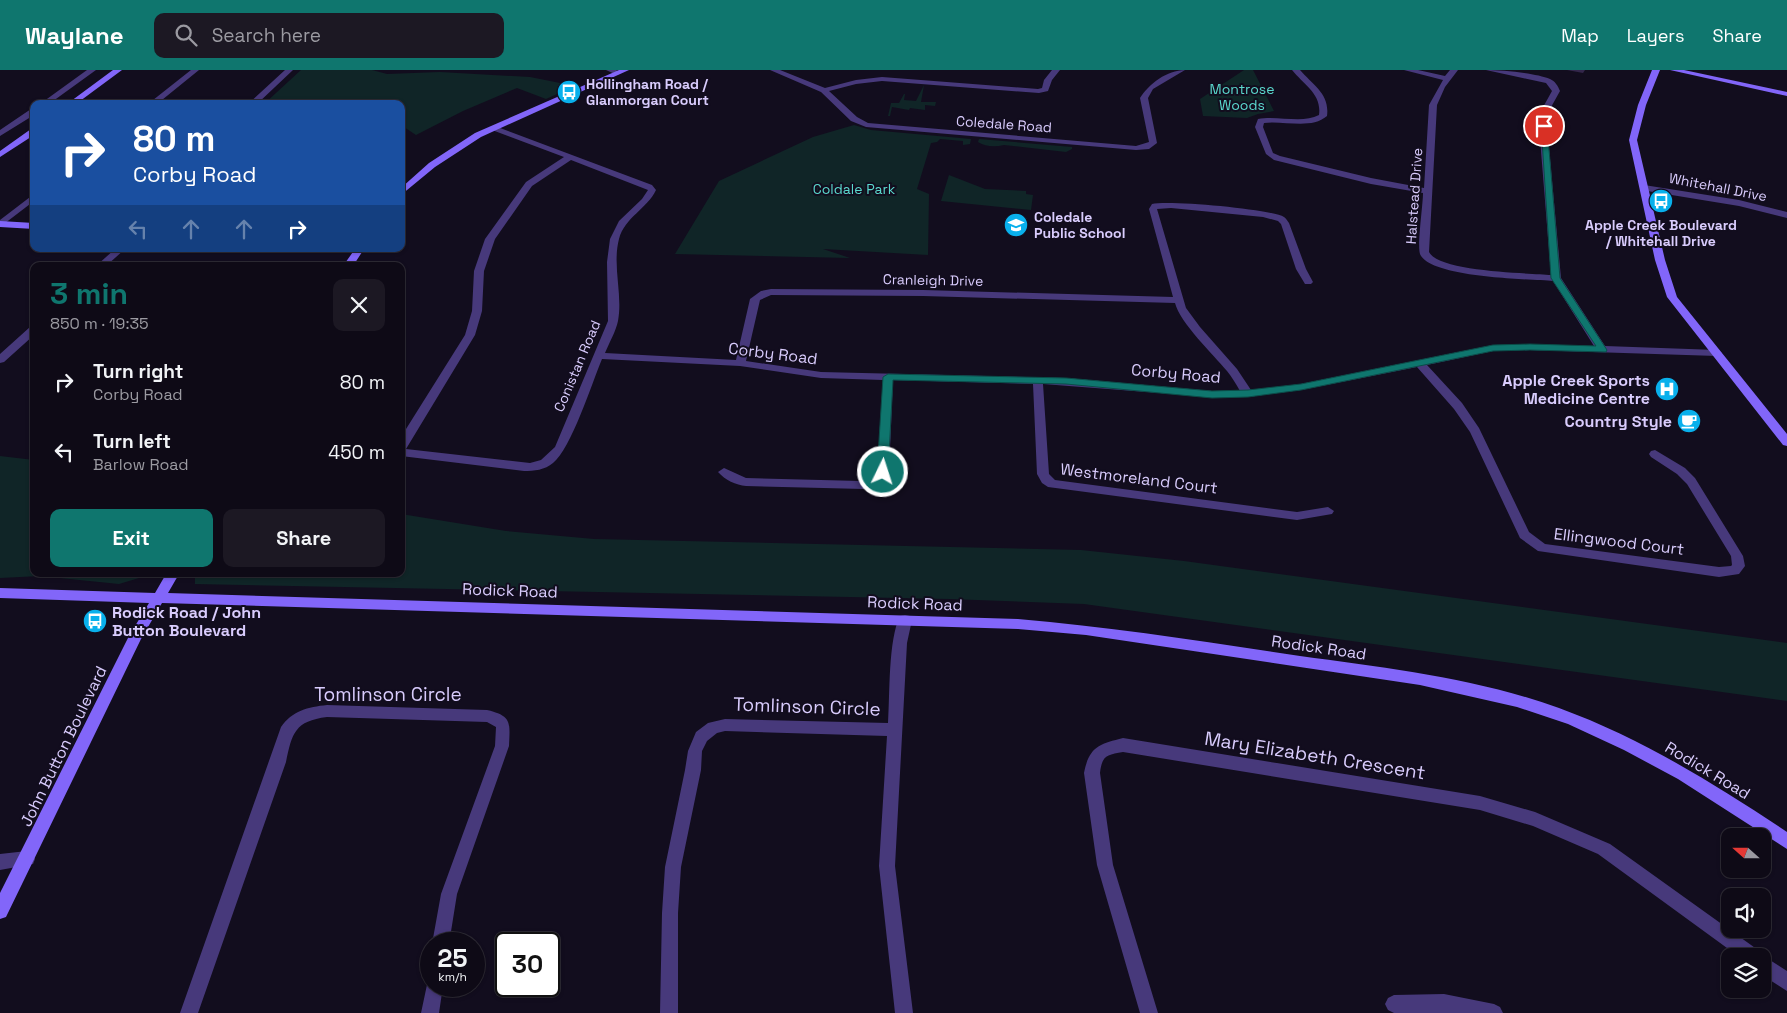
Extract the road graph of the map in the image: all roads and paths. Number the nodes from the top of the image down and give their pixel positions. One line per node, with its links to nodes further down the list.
1 (92, 70): 20 (street)
2 (118, 70): 21 (main road)
3 (195, 70): 22 (street)
4 (289, 70): 23 (street)
5 (774, 70): 18 (street, Coledale Road)
6 (1056, 70): 18 (street)
7 (1181, 70): 18 (street, Coledale Road)
8 (1296, 70): 32 (street)
9 (1408, 70): 16 (street)
10 (1454, 70): 16 (street, Halstead Drive)
11 (1490, 70): 39 (street)
12 (1656, 70): 30 (main road)
13 (1674, 70): 19 (main road)
14 (1694, 70): 17 (main road)
15 (617, 71): 25 (main road)
16 (1448, 79): 32 (street, Halstead Drive)
17 (1787, 88)
18 (824, 90)
19 (1787, 94)
20 (50, 100)
21 (77, 100)
22 (157, 100)
23 (256, 100)
24 (30, 114): 26 (street)
25 (495, 128): 29 (street, Conistan Road); 31 (main road)
26 (0, 134)
27 (30, 134): 28 (main road)
28 (0, 155)
29 (571, 156): 45 (street, Conistan Road); 52 (street)
30 (1644, 188): 34 (street, Whitehall Drive); 44 (main road)
31 (405, 190)
32 (1428, 191): 39 (street, Halstead Drive)
33 (30, 200): 35 (street)
34 (1787, 215)
35 (0, 224): 36 (main road)
36 (30, 226)
37 (117, 252): 38 (street)
38 (105, 262)
39 (1556, 278): 43 (street)
40 (1308, 282): 41 (street)
41 (1178, 300): 47 (street, Cranleigh Drive); 51 (street)
42 (30, 333): 46 (street)
43 (1602, 350): 44 (street, Corby Road); 48 (street, Corby Road)
44 (1717, 353): 53 (main road)
45 (600, 356): 47 (street, Corby Road); 54 (street, Conistan Road)
46 (0, 360)
47 (740, 363): 49 (street, Corby Road)
48 (1420, 363): 51 (street, Corby Road); 55 (street, Ellingwood Court)
49 (888, 377): 50 (street, Corby Road); 56 (street)
50 (1038, 380): 51 (street, Corby Road); 57 (street, Westmoreland Court)
51 (1248, 394)
52 (405, 441)
53 (1787, 442)
54 (405, 452)
55 (1655, 454)
56 (724, 472)
57 (1328, 511)
58 (170, 577): 60 (main road, John Button Boulevard)
59 (0, 592): 60 (main road, Rodick Road)
60 (159, 597): 61 (main road, Rodick Road); 64 (main road, John Button Boulevard)
61 (905, 620): 62 (street); 63 (main road, Rodick Road)
62 (895, 730): 75 (street, Tomlinson Circle); 76 (street)
63 (1787, 841)
64 (27, 858): 65 (street); 66 (main road, John Button Boulevard)
65 (0, 862)
66 (0, 910)
67 (443, 932): 73 (street, Tomlinson Circle)
68 (1741, 948): 77 (street, Mary Elizabeth Crescent)
69 (1771, 970): 70 (street)
70 (1787, 982)
71 (432, 997): 74 (street)
72 (1394, 1004): 78 (street)
73 (189, 1013)
74 (430, 1013)
75 (669, 1013)
76 (904, 1013)
77 (1149, 1013)
78 (1494, 1013)

